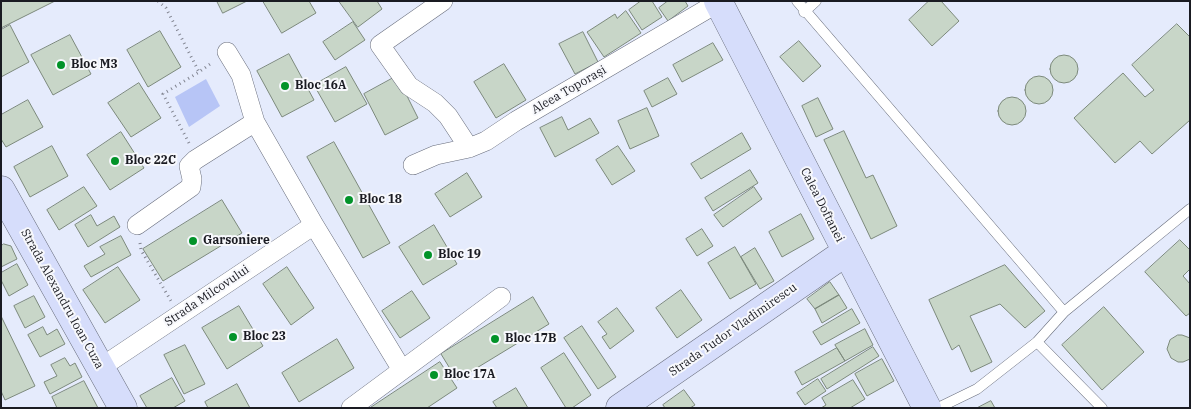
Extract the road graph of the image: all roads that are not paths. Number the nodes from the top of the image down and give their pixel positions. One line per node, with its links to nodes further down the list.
1 (442, 1): 8 (street)
2 (797, 1): 5 (lane)
3 (816, 1): 5 (lane)
4 (718, 2): 8 (street, Aleea Toporași); 14 (street, Calea Doftanei)
5 (804, 12): 16 (lane)
6 (227, 52): 7 (street)
7 (255, 122): 12 (street); 13 (street)
8 (469, 148): 9 (street, Aleea Toporași)
9 (413, 165)
10 (5, 207): 18 (street, Strada Alexandru Ioan Cuza)
11 (1190, 209): 16 (lane)
12 (137, 225)
13 (314, 225): 18 (street, Strada Milcovului); 19 (street)
14 (846, 252): 22 (street, Strada Tudor Vladimirescu); 23 (street, Calea Doftanei)
15 (501, 297): 19 (street)
16 (1064, 312): 17 (lane)
17 (1037, 342): 24 (lane); 25 (lane)
18 (100, 368): 20 (street, Strada Alexandru Ioan Cuza)
19 (402, 370): 21 (street)
20 (123, 408)
21 (351, 408)
22 (620, 408)
23 (927, 408)
24 (938, 408)
25 (1102, 408)

